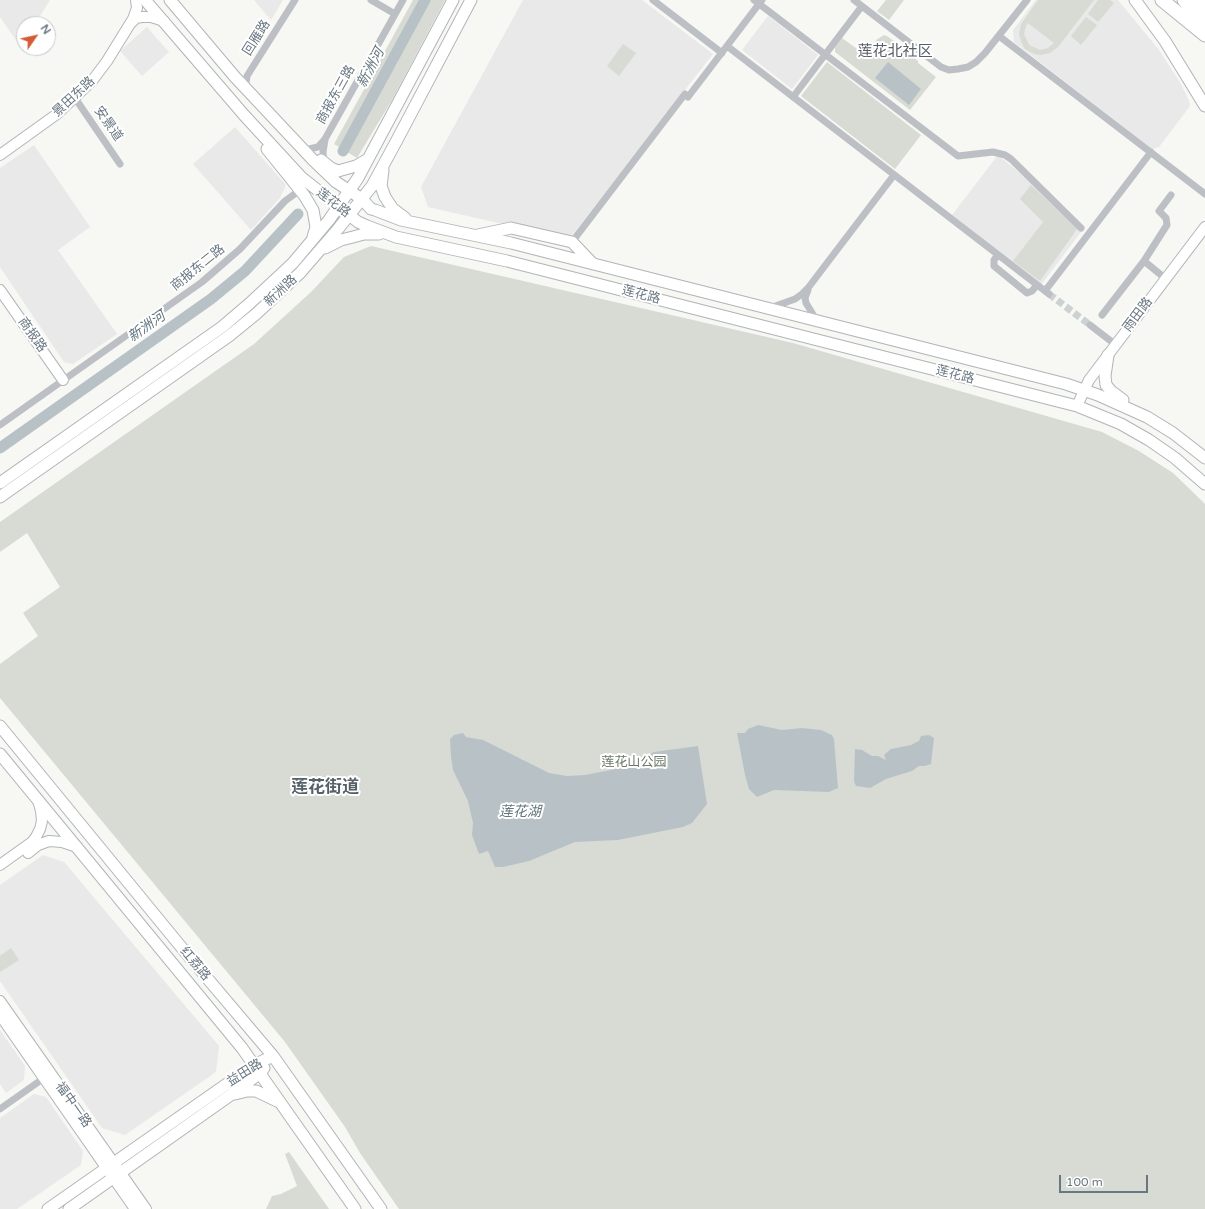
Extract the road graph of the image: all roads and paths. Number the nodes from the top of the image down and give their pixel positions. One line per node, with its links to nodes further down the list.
1 (136, 0): 24 (street, 景田东路)
2 (145, 0): 23 (main road, 莲花路)
3 (170, 0): 31 (main road, 莲花路)
4 (291, 0): 31 (street, 回雁路)
5 (295, 0): 32 (street, 回雁路)
6 (371, 0): 22 (street)
7 (378, 0): 22 (street)
8 (403, 0): 22 (street, 商报东三路)
9 (453, 0): 42 (main road, 新洲路)
10 (471, 0): 45 (main road, 新洲路)
11 (653, 0): 29 (street)
12 (854, 0): 20 (street)
13 (1027, 0): 27 (street)
14 (1135, 0): 35 (main road)
15 (1162, 0): 26 (highway)
16 (1172, 0): 26 (highway)
17 (1184, 0): 25 (highway)
18 (1197, 0): 21 (highway)
19 (758, 1): 28 (street); 30 (street)
20 (862, 6): 27 (street); 30 (street)
21 (1205, 10)
22 (396, 13): 38 (street, 商报东三路)
23 (164, 21): 24 (street); 36 (main road, 莲花路)
24 (131, 23): 34 (street, 景田东路)
25 (1205, 25)
26 (1205, 34)
27 (999, 36): 40 (street)
28 (727, 46): 29 (street); 33 (street)
29 (722, 53): 62 (street)
30 (826, 55): 33 (street); 58 (street)
31 (236, 77): 32 (main road, 莲花路)
32 (248, 91): 37 (main road, 莲花路)
33 (793, 97): 46 (street)
34 (75, 98): 41 (street, 景田东路); 44 (street, 安景道)
35 (1205, 106)
36 (258, 131): 47 (main road); 54 (main road, 莲花路)
37 (292, 138): 39 (main road); 48 (main road, 莲花路)
38 (325, 139): 39 (street, 商报东三路); 43 (street, 商报东三路)
39 (309, 149): 43 (main road)
40 (1150, 152): 49 (street); 68 (street)
41 (0, 155)
42 (370, 157): 43 (main road); 48 (main road, 新洲路)
43 (324, 163)
44 (120, 164)
45 (383, 166): 52 (main road, 新洲路); 56 (main road)
46 (894, 175): 64 (street); 69 (street)
47 (290, 178): 50 (main road); 53 (street, 商报东二路)
48 (349, 191): 52 (main road, 莲花路); 54 (main road, 新洲路)
49 (1205, 194)
50 (304, 195): 53 (street, 商报东二路); 61 (main road)
51 (1170, 195): 65 (street)
52 (362, 199): 55 (main road, 新洲路); 56 (main road, 莲花路)
53 (285, 201): 77 (street, 商报东二路)
54 (338, 207): 55 (main road, 莲花路); 61 (main road, 新洲路)
55 (350, 215): 60 (main road, 莲花路); 63 (main road, 新洲路)
56 (410, 222): 59 (main road, 莲花路)
57 (1205, 227): 67 (street, 雨田路)
58 (1081, 228)
59 (474, 235): 62 (main road); 66 (main road, 莲花路)
60 (396, 237): 63 (main road); 79 (main road, 莲花路)
61 (311, 242): 83 (main road, 新洲路)
62 (572, 242): 66 (main road)
63 (320, 252): 85 (main road, 新洲路)
64 (998, 255): 68 (street); 68 (street)
65 (1144, 261): 67 (street); 72 (street)
66 (593, 264): 71 (main road, 莲花路)
67 (1166, 279): 75 (street, 雨田路)
68 (1037, 285)
69 (808, 288): 71 (street); 73 (street)
70 (1, 295): 77 (street, 商报路)
71 (768, 309): 73 (main road, 莲花路)
72 (1102, 315)
73 (817, 321): 78 (main road, 莲花路)
74 (1090, 325): 75 (street)
75 (1116, 345): 76 (street, 雨田路)
76 (1108, 355): 78 (street, 雨田路); 80 (main road)
77 (63, 380): 81 (street, 商报东二路)
78 (1084, 390): 79 (street, 雨田路); 80 (main road, 莲花路)
79 (1077, 406): 84 (main road, 莲花路)
80 (1135, 411): 82 (main road, 莲花路)
81 (0, 425)
82 (1205, 458)
83 (0, 483)
84 (1205, 484)
85 (0, 497)
86 (0, 726): 94 (main road, 红荔路)
87 (1, 757): 88 (main road, 红荔路)
88 (38, 800): 89 (main road, 红荔路); 90 (street)
89 (74, 846): 91 (street); 95 (main road, 红荔路)
90 (0, 865)
91 (0, 872)
92 (0, 1001): 100 (street, 福中一路)
93 (0, 1015): 96 (street, 福中一路)
94 (273, 1056): 95 (main road, 益田路); 107 (main road, 红荔路)
95 (257, 1069): 97 (main road, 益田路); 98 (main road, 红荔路); 100 (main road, 益田路)
96 (44, 1078): 99 (street); 100 (street, 福中一路)
97 (232, 1094): 98 (main road); 101 (main road, 益田路)
98 (281, 1103): 106 (main road, 红荔路)
99 (0, 1109)
100 (110, 1165): 101 (street, 福中一路); 102 (main road, 益田路)
101 (117, 1175): 103 (main road, 益田路); 104 (street, 福中一路); 105 (street, 福中一路)
102 (48, 1209)
103 (69, 1209)
104 (135, 1209)
105 (146, 1209)
106 (355, 1209)
107 (381, 1209)

